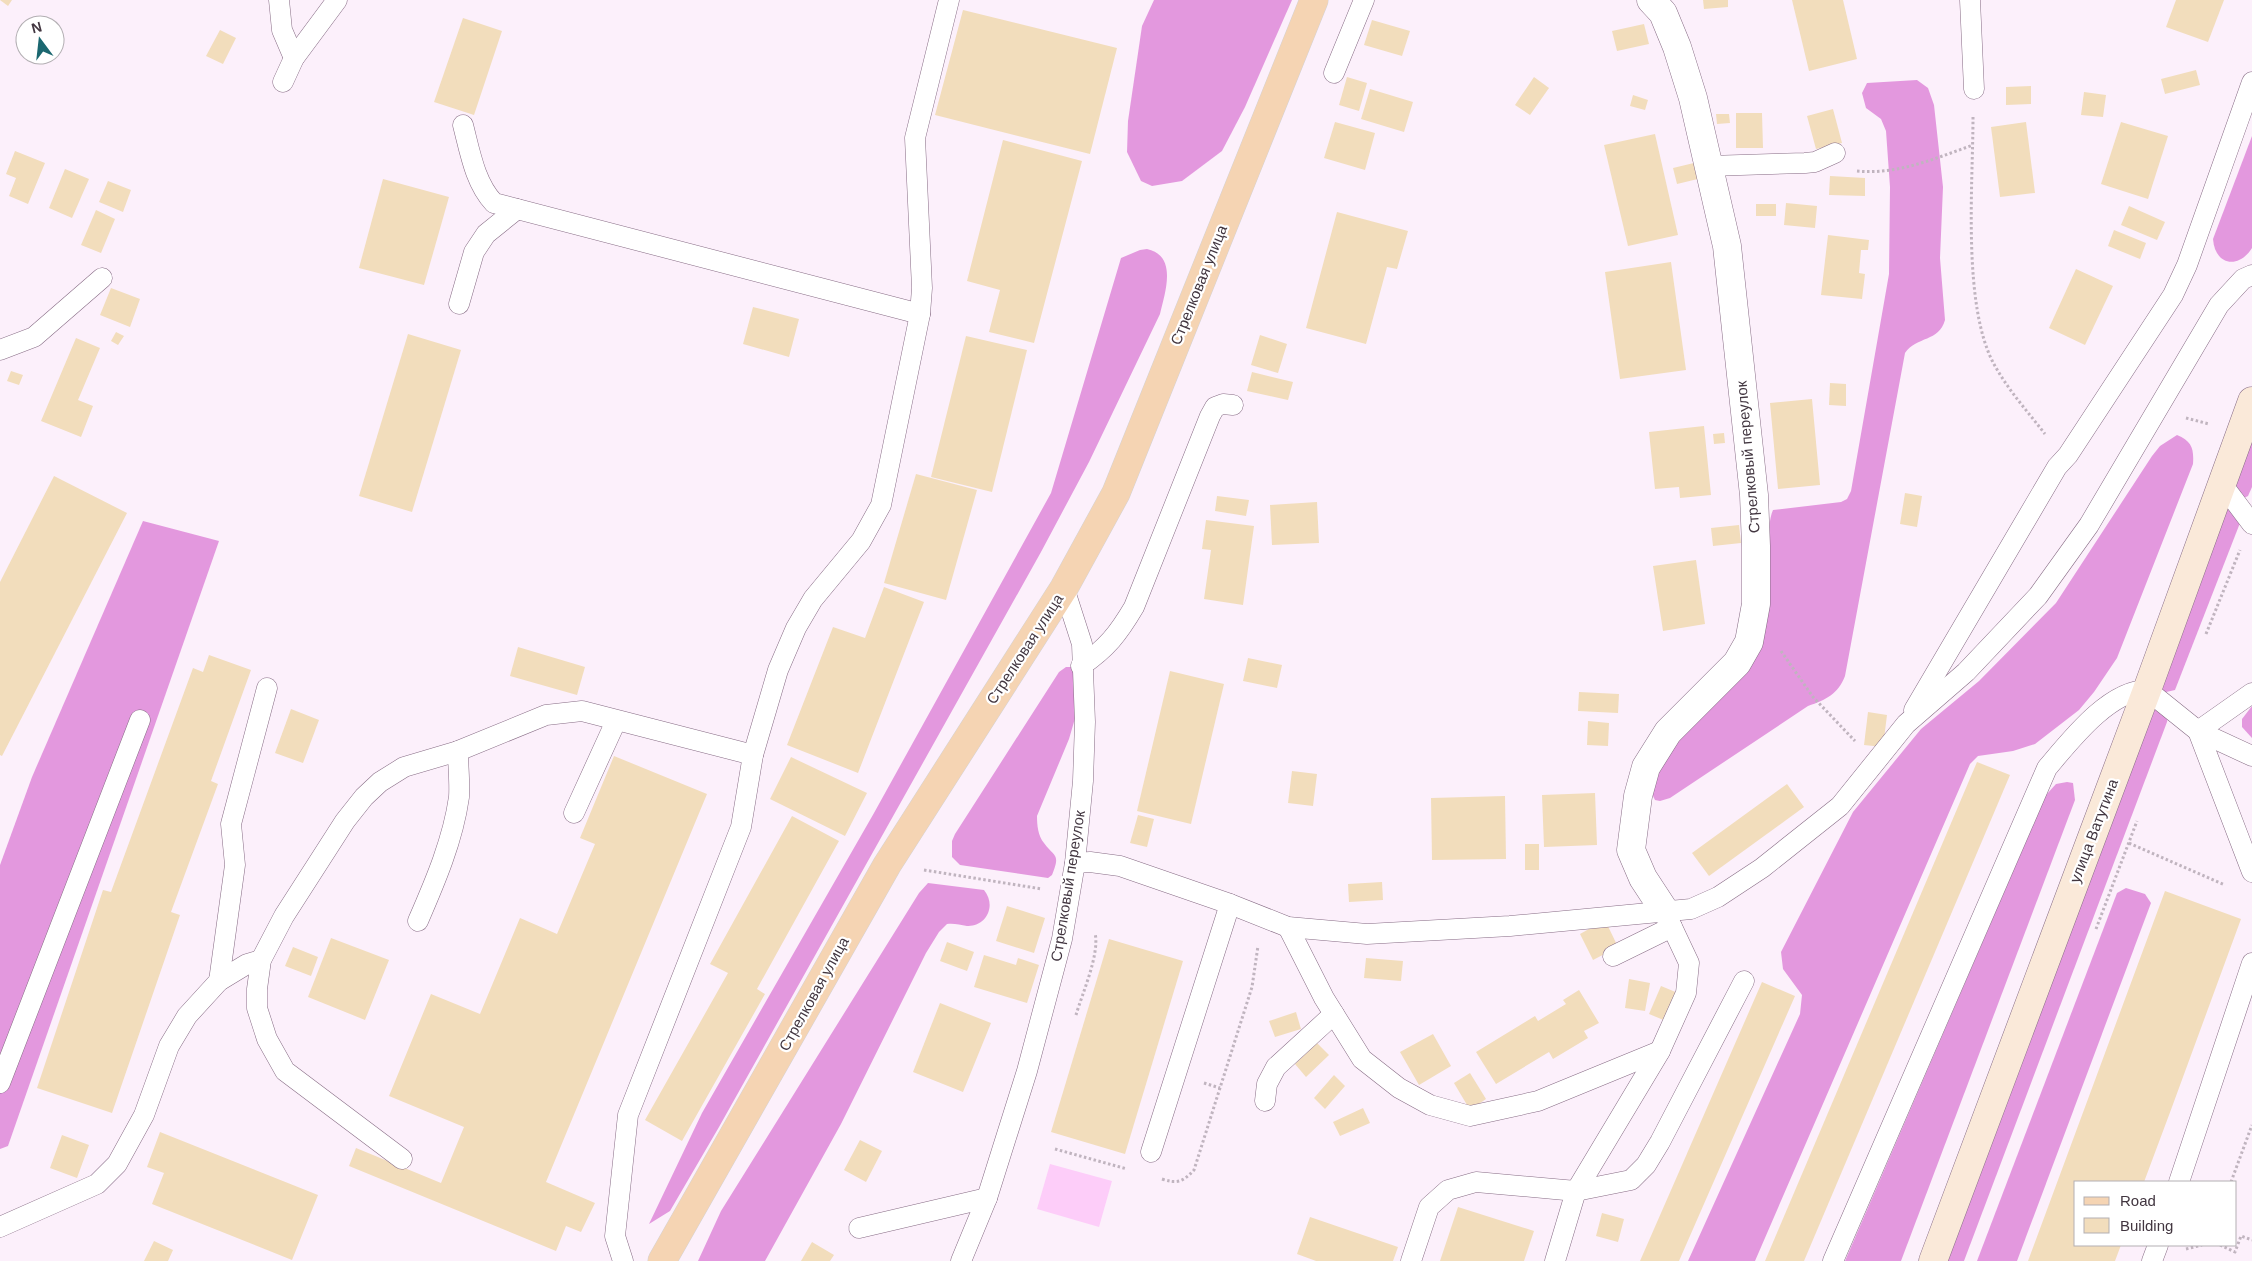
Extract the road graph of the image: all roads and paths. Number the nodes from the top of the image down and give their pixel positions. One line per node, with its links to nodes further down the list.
1 (279, 0): 8 (lane)
2 (337, 0): 8 (lane)
3 (950, 0): 22 (lane)
4 (1314, 0): 31 (main road, Стрелковая улица)
5 (1364, 0): 9 (lane)
6 (1651, 0): 17 (street, Стрелковый переулок)
7 (1970, 0): 12 (lane)
8 (294, 58): 10 (lane)
9 (1334, 73)
10 (282, 82)
11 (2252, 82): 28 (lane)
12 (1974, 89): 14 (path)
13 (463, 125): 18 (lane)
14 (1973, 145): 16 (path); 28 (path)
15 (1835, 153): 16 (lane)
16 (1815, 162): 17 (lane)
17 (1709, 166): 32 (street, Стрелковый переулок)
18 (517, 209): 21 (lane); 22 (lane)
19 (2252, 275): 26 (lane)
20 (102, 278): 23 (lane)
21 (459, 304)
22 (920, 314): 43 (lane)
23 (0, 350)
24 (2252, 401): 27 (street, улица Ватутина)
25 (1234, 405): 34 (lane)
26 (2156, 412): 27 (path); 40 (lane)
27 (2241, 431): 29 (street, улица Ватутина)
28 (2068, 455): 40 (lane)
29 (2222, 484): 30 (lane); 36 (street, улица Ватутина)
30 (2251, 523): 33 (path)
31 (1064, 588): 34 (lane, Стрелковый переулок); 81 (main road, Стрелковая улица)
32 (1753, 622): 45 (path); 54 (street, Стрелковый переулок)
33 (2204, 639)
34 (1082, 666): 48 (lane, Стрелковый переулок)
35 (267, 688): 61 (lane)
36 (2147, 690): 41 (lane); 85 (lane); 86 (street, улица Ватутина)
37 (2252, 693): 41 (lane)
38 (140, 720): 66 (lane)
39 (616, 721): 42 (lane); 43 (lane); 46 (lane)
40 (1906, 724): 45 (lane)
41 (2198, 731): 44 (lane); 50 (lane)
42 (458, 751): 55 (lane); 59 (lane)
43 (753, 755): 80 (lane)
44 (2252, 756)
45 (1878, 760): 54 (lane)
46 (574, 813)
47 (2129, 843): 51 (path)
48 (1075, 864): 52 (lane, Стрелковый переулок); 53 (lane)
49 (922, 870): 52 (path)
50 (2252, 872)
51 (2234, 889)
52 (1069, 893): 74 (lane, Стрелковый переулок)
53 (1230, 904): 57 (lane); 69 (lane)
54 (1668, 919): 57 (lane); 58 (lane); 65 (lane)
55 (418, 921)
56 (1094, 927): 64 (path)
57 (1288, 927): 63 (lane)
58 (1613, 956)
59 (261, 960): 61 (lane); 70 (lane)
60 (2252, 963): 71 (lane)
61 (220, 981): 75 (lane)
62 (1744, 981): 73 (lane)
63 (1334, 1014): 65 (lane); 67 (lane)
64 (1076, 1015)
65 (1660, 1051): 73 (lane)
66 (0, 1083)
67 (1265, 1101)
68 (2252, 1124): 72 (path)
69 (1151, 1152)
70 (402, 1159)
71 (2178, 1181)
72 (2231, 1181)
73 (1576, 1191): 83 (lane); 84 (lane)
74 (987, 1198): 76 (lane); 82 (lane, Стрелковый переулок)
75 (0, 1227)
76 (859, 1228)
77 (2252, 1240): 79 (path)
78 (2158, 1246): 87 (lane)
79 (2222, 1246)
80 (623, 1261)
81 (662, 1261)
82 (961, 1261)
83 (1411, 1261)
84 (1555, 1261)
85 (1833, 1261)
86 (1932, 1261)
87 (2152, 1261)

